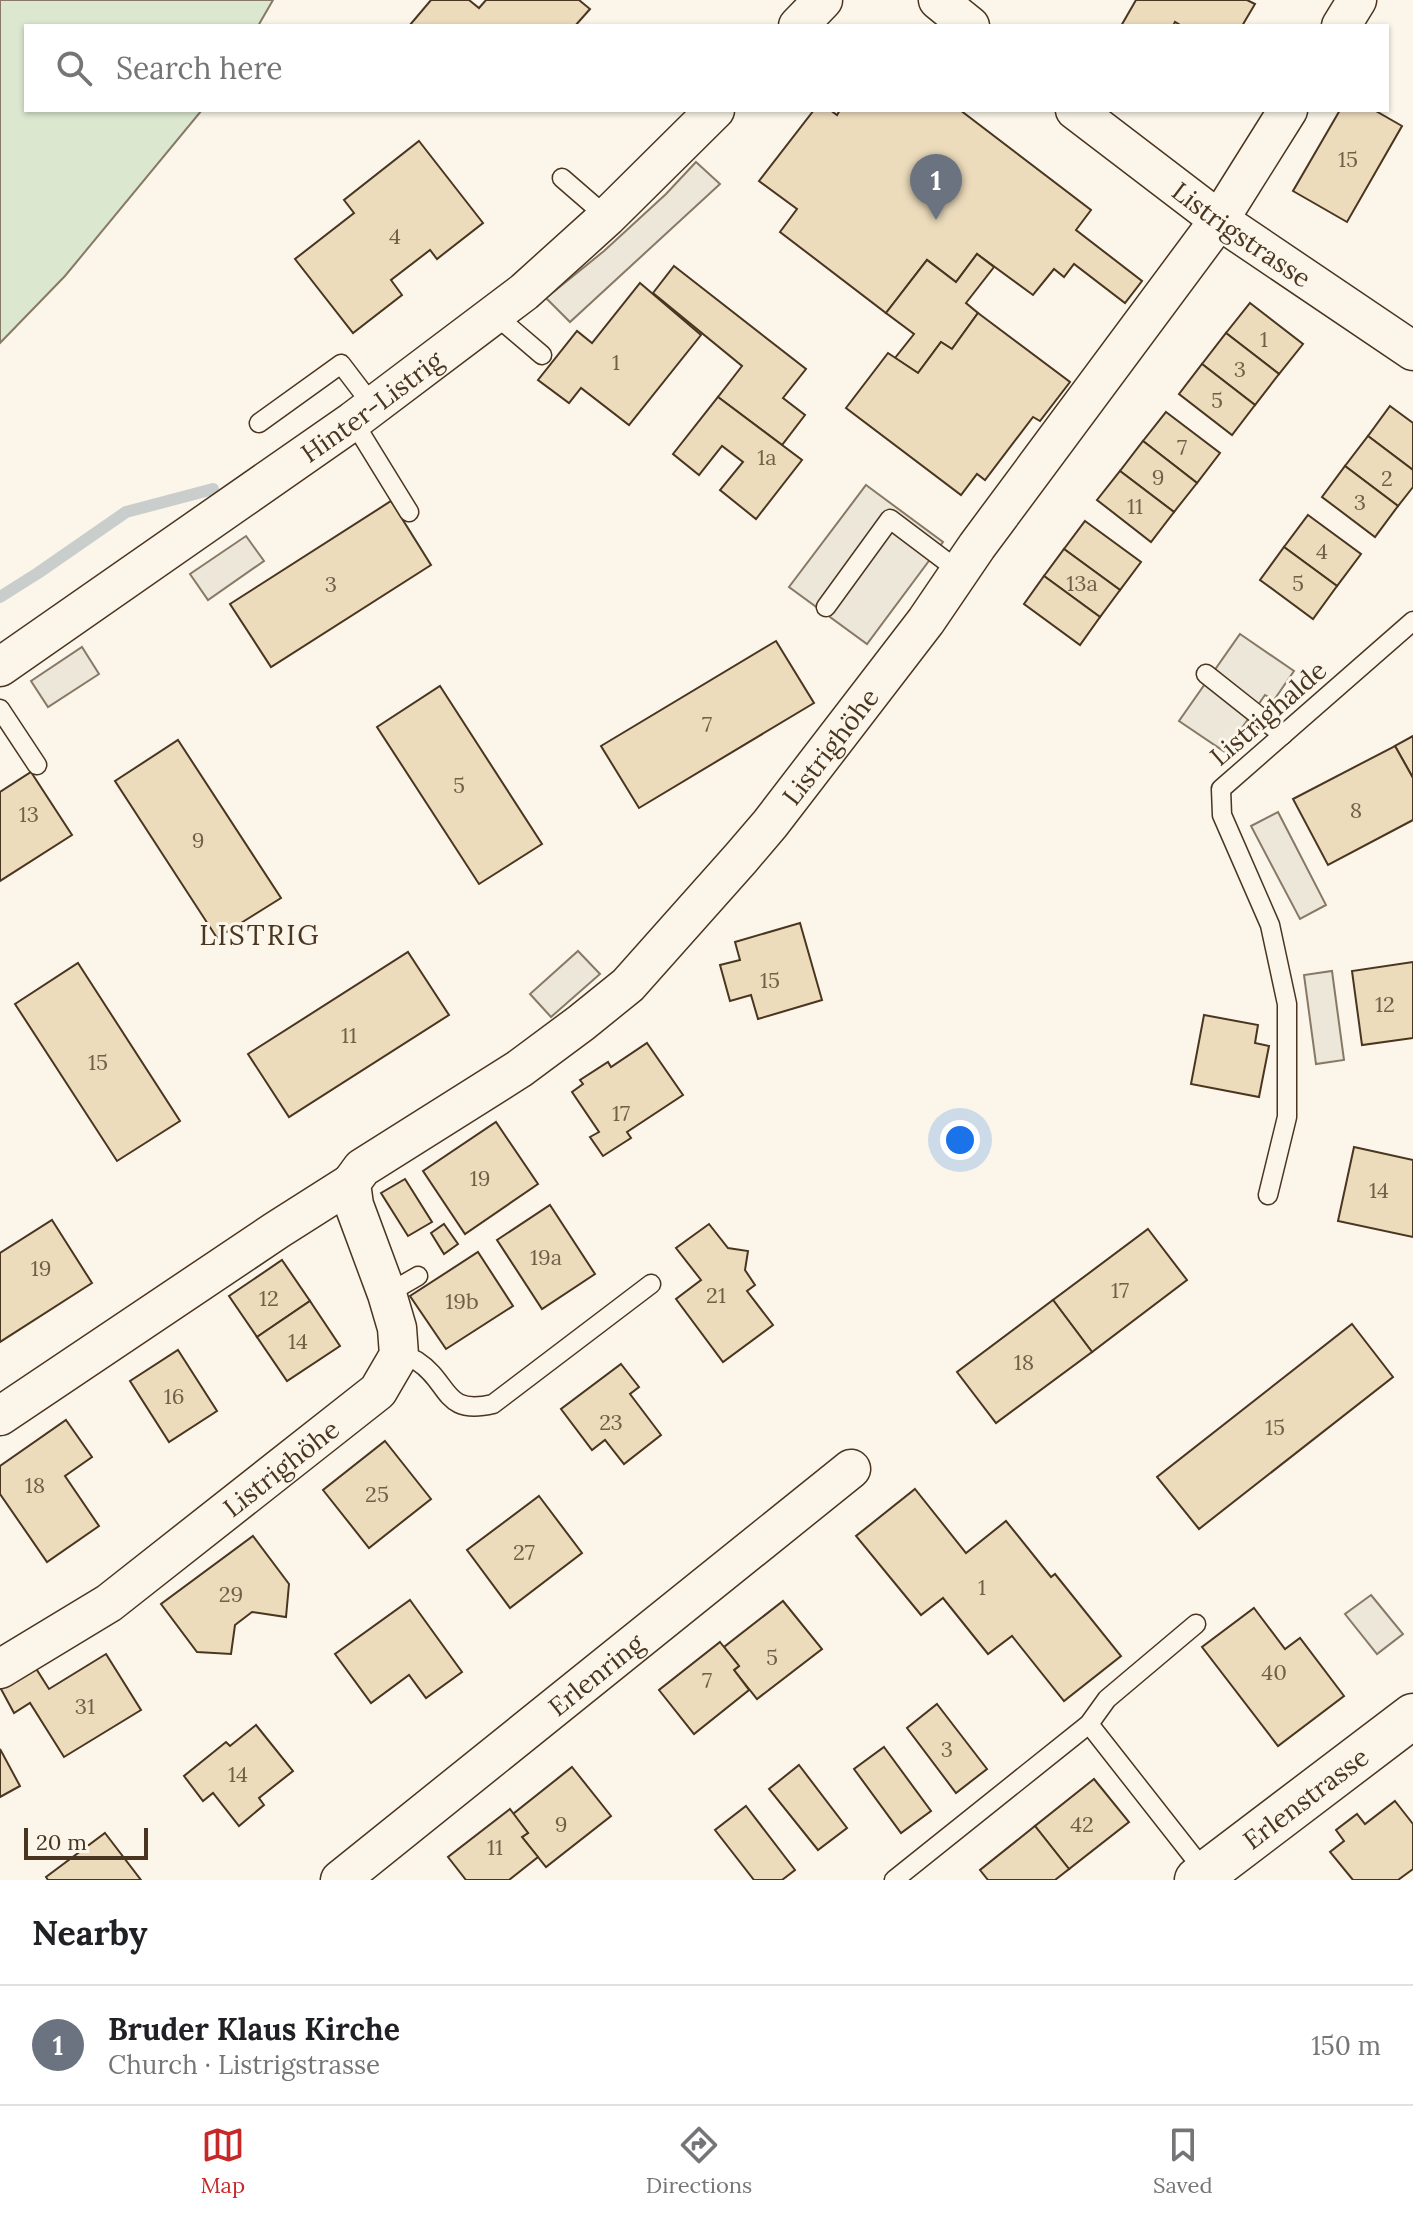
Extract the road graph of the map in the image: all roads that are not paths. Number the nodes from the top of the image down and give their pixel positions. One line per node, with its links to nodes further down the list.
1 (823, 0): 4 (street)
2 (938, 0): 5 (street)
3 (1357, 0): 6 (street)
4 (800, 24)
5 (968, 24)
6 (1342, 24)
7 (713, 112): 11 (street, Hinter-Listrig)
8 (1078, 112): 12 (street, Listrigstrasse)
9 (1287, 112): 12 (street, Listrighöhe)
10 (562, 178): 11 (lane)
11 (607, 217): 13 (street, Hinter-Listrig)
12 (1219, 220): 14 (street, Listrigstrasse); 19 (street, Listrighöhe)
13 (494, 314): 15 (lane); 16 (street, Hinter-Listrig)
14 (1413, 351)
15 (542, 355)
16 (363, 414): 17 (lane); 18 (lane); 22 (street, Hinter-Listrig)
17 (259, 423)
18 (409, 512)
19 (959, 571): 20 (lane); 27 (street, Listrighöhe)
20 (826, 607)
21 (1413, 621): 25 (lane, Listrighalde)
22 (0, 667)
23 (1206, 674): 25 (lane)
24 (0, 709): 26 (lane)
25 (1283, 735): 28 (lane, Listrighalde)
26 (37, 765)
27 (351, 1183): 30 (street); 31 (street, Listrighöhe)
28 (1268, 1195)
29 (651, 1284): 30 (lane)
30 (399, 1355): 34 (street, Listrighöhe)
31 (0, 1416)
32 (851, 1469): 38 (street, Erlenring)
33 (1196, 1624): 36 (lane)
34 (0, 1669)
35 (1413, 1716): 37 (street, Erlenstrasse)
36 (1089, 1724): 37 (lane); 39 (lane)
37 (1202, 1876)
38 (340, 1880)
39 (894, 1880)

